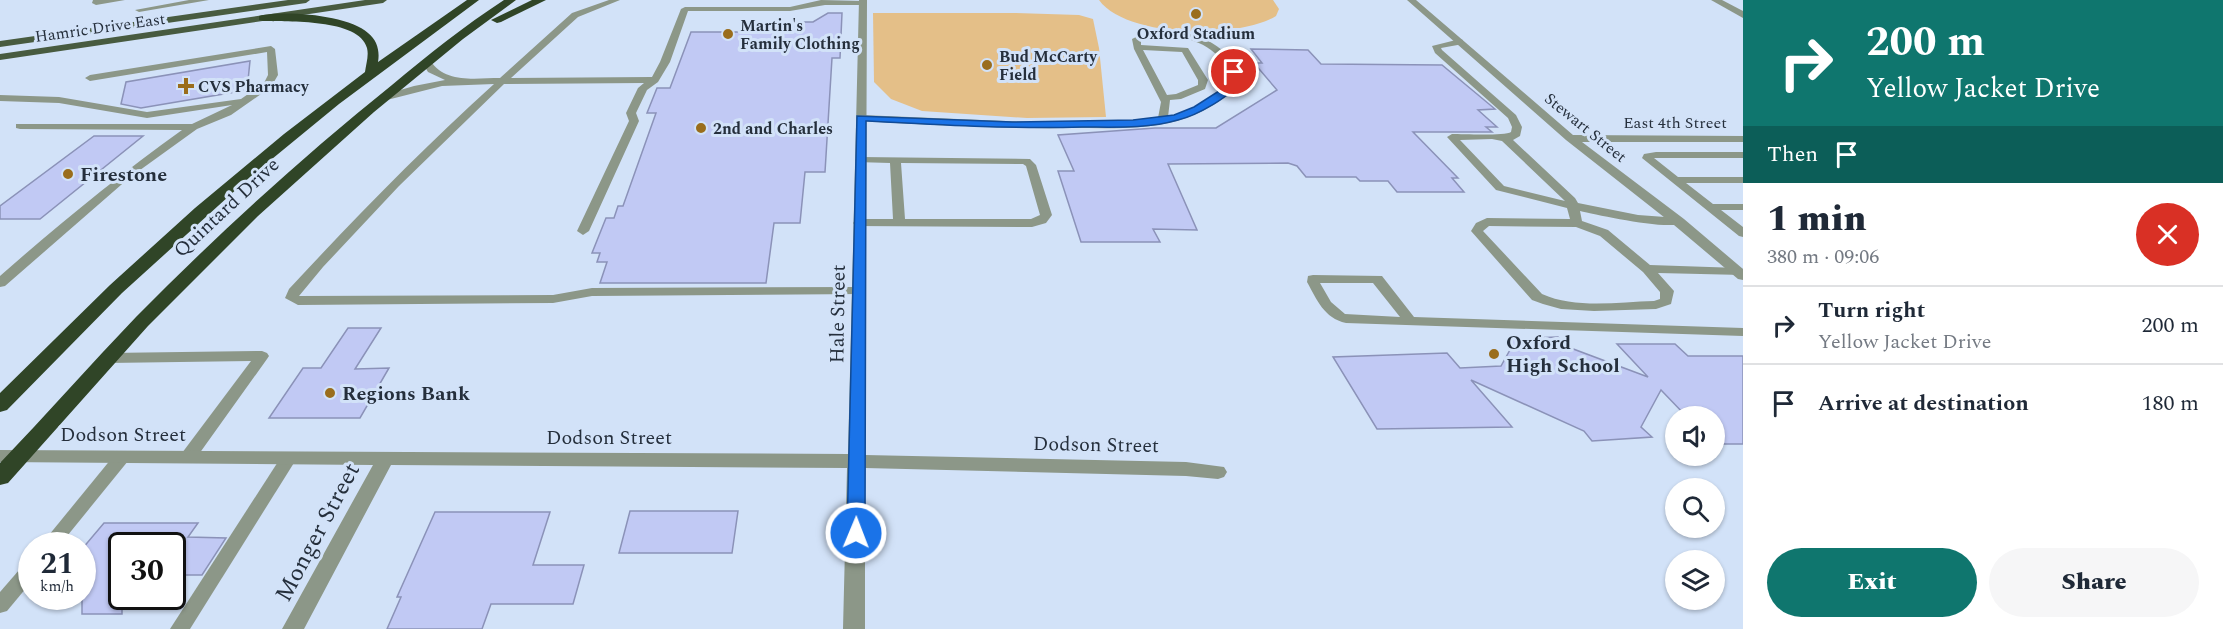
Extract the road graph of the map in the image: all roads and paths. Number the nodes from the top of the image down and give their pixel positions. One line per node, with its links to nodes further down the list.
1 (97, 0): 2 (lane)
2 (121, 0)
3 (145, 0): 16 (lane)
4 (205, 0): 16 (lane)
5 (306, 0): 19 (main road, Hamric Drive East)
6 (382, 0): 18 (main road, Hamric Drive East)
7 (474, 0): 25 (highway, Quintard Drive)
8 (511, 0): 24 (highway, Quintard Drive)
9 (541, 0): 24 (highway)
10 (616, 0): 29 (lane)
11 (1411, 0): 20 (street, Stewart Street)
12 (1715, 0): 17 (street)
13 (825, 1): 14 (lane); 15 (lane)
14 (863, 1): 34 (street, Hale Street)
15 (687, 5): 28 (lane)
16 (139, 10): 19 (lane)
17 (1743, 15)
18 (263, 18): 23 (main road, Hamric Drive East); 25 (highway)
19 (127, 25): 21 (main road, Hamric Drive East)
20 (1460, 42): 38 (street, Stewart Street); 40 (lane)
21 (0, 44)
22 (1138, 47): 32 (lane); 32 (lane); 35 (lane)
23 (0, 57)
24 (428, 61): 27 (lane); 31 (highway, Quintard Drive)
25 (371, 74): 62 (highway, Quintard Drive)
26 (90, 78): 33 (lane)
27 (452, 80): 29 (lane); 31 (lane)
28 (655, 80): 29 (lane); 53 (lane)
29 (502, 81): 58 (lane)
30 (0, 98): 33 (lane)
31 (383, 98): 61 (highway, Quintard Drive)
32 (1164, 98): 35 (lane)
33 (244, 100): 37 (lane)
34 (861, 118): 35 (lane); 42 (street, Hale Street)
35 (1164, 119)
36 (20, 126): 37 (lane)
37 (194, 127): 57 (lane)
38 (1570, 138): 39 (street, East 4th Street); 49 (street, Stewart Street)
39 (1743, 139)
40 (1506, 140): 46 (lane); 46 (lane)
41 (1743, 155): 44 (lane)
42 (860, 160): 43 (lane); 50 (street, Hale Street)
43 (895, 160): 51 (lane); 51 (lane)
44 (1675, 180): 45 (lane); 47 (lane)
45 (1743, 180)
46 (1573, 205): 49 (lane); 52 (lane)
47 (1710, 207): 48 (lane); 54 (lane)
48 (1743, 207)
49 (1679, 222): 56 (street, Stewart Street)
50 (859, 223): 51 (lane); 58 (street, Hale Street)
51 (900, 223)
52 (1576, 223): 55 (lane); 55 (lane)
53 (583, 231)
54 (1743, 233)
55 (1647, 269): 56 (lane)
56 (1741, 274)
57 (0, 283)
58 (858, 291): 68 (street, Hale Street)
59 (1410, 321): 59 (lane); 60 (lane)
60 (1743, 332)
61 (108, 358): 63 (highway, Quintard Drive); 65 (lane)
62 (0, 405)
63 (10, 456): 64 (street, Dodson Street); 70 (highway, Quintard Drive)
64 (122, 457): 65 (street, Dodson Street); 71 (lane)
65 (188, 457): 66 (street, Dodson Street)
66 (289, 458): 67 (street, Dodson Street); 74 (lane)
67 (385, 459): 68 (street, Dodson Street); 75 (street, Monger Street)
68 (858, 461): 69 (street, Dodson Street); 76 (street, Hale Street)
69 (1218, 472)
70 (0, 477)
71 (60, 532)
72 (18, 584): 73 (lane)
73 (0, 605)
74 (180, 629)
75 (293, 629)
76 (854, 629)

